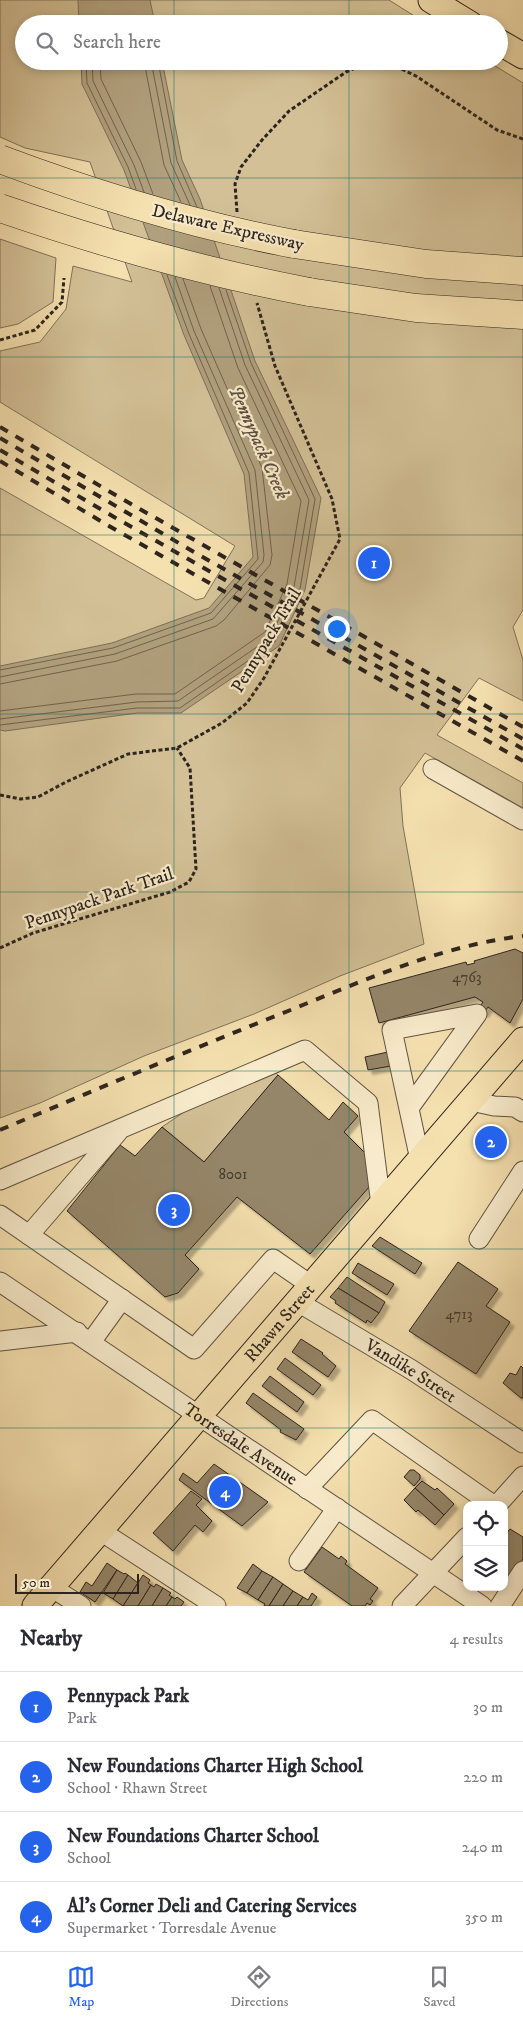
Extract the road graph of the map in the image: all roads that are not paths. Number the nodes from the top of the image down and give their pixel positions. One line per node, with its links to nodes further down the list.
1 (432, 0): 2 (main road)
2 (456, 15)
3 (508, 47): 4 (main road)
4 (523, 55)
5 (0, 159): 7 (highway, Delaware Expressway, bridge)
6 (0, 208): 8 (highway, bridge)
7 (523, 271)
8 (523, 315)
9 (433, 769): 10 (street)
10 (523, 820)
11 (523, 1040): 12 (main road, Rhawn Street)
12 (471, 1101): 14 (street); 16 (main road, Rhawn Street)
13 (409, 1108): 13 (street); 16 (street)
14 (523, 1112)
15 (122, 1128): 18 (street); 19 (street); 21 (street)
16 (420, 1160): 19 (main road, Rhawn Street)
17 (523, 1171): 22 (street)
18 (0, 1180)
19 (381, 1205): 24 (main road, Rhawn Street)
20 (0, 1215): 21 (street)
21 (29, 1235): 25 (street)
22 (479, 1239)
23 (0, 1282): 26 (street, Torresdale Avenue)
24 (305, 1294): 25 (street, Vandike Street); 28 (main road, Rhawn Street); 29 (street, Vandike Street)
25 (122, 1299): 26 (street)
26 (84, 1337): 27 (street); 28 (street, Torresdale Avenue)
27 (0, 1341)
28 (199, 1415): 31 (street, Torresdale Avenue); 35 (main road, Rhawn Street)
29 (523, 1443)
30 (523, 1476): 33 (street)
31 (307, 1489): 32 (street); 34 (street, Torresdale Avenue)
32 (489, 1501)
33 (499, 1501)
34 (337, 1508): 37 (street); 39 (street, Torresdale Avenue)
35 (99, 1530): 40 (main road, Rhawn Street); 43 (street)
36 (463, 1541): 39 (street)
37 (299, 1561)
38 (523, 1571): 46 (street)
39 (433, 1573): 44 (street); 45 (street, Torresdale Avenue)
40 (51, 1587): 41 (main road, Rhawn Street); 42 (street)
41 (35, 1606)
42 (81, 1606)
43 (216, 1606)
44 (402, 1606)
45 (482, 1606)
46 (500, 1606)

